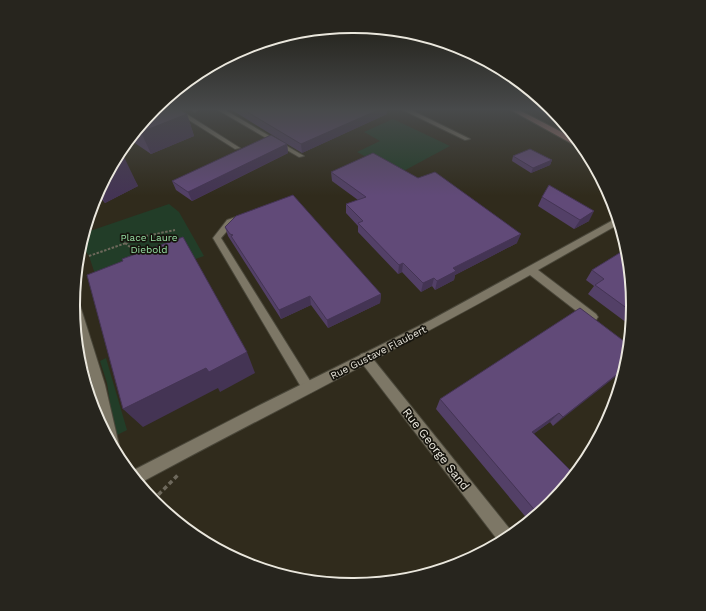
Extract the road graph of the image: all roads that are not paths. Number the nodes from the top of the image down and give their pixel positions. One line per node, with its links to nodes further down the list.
1 (221, 139): 3 (lane)
2 (271, 139): 4 (lane)
3 (237, 148)
4 (301, 156)
5 (247, 215): 11 (lane)
6 (613, 224): 7 (street, Rue Gustave Flaubert)
7 (530, 270): 8 (street); 10 (street, Rue Gustave Flaubert)
8 (599, 323)
9 (81, 327): 12 (street)
10 (365, 358): 11 (street, Rue Gustave Flaubert); 14 (street, Rue George Sand)
11 (308, 388): 13 (street, Rue Gustave Flaubert)
12 (107, 423)
13 (140, 475)
14 (502, 533)

